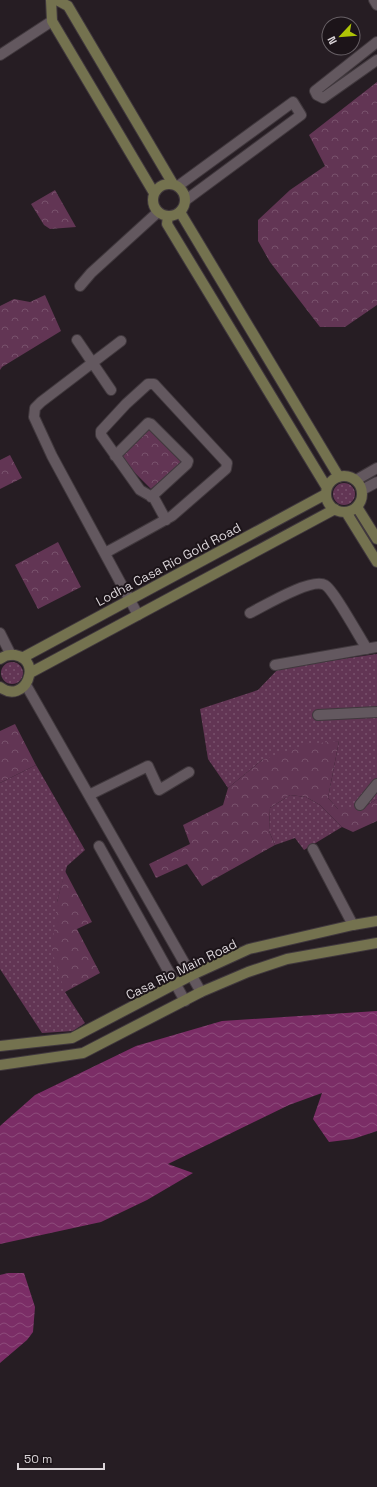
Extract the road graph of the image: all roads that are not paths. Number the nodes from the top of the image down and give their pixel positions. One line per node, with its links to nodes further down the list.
1 (51, 0): 5 (street)
2 (57, 0): 9 (street)
3 (374, 0): 4 (street)
4 (377, 5)
5 (52, 21): 7 (street); 10 (street)
6 (377, 42): 8 (street)
7 (0, 55)
8 (377, 60)
9 (175, 185): 10 (street); 11 (street); 11 (street)
10 (154, 193): 13 (street)
11 (186, 200): 12 (street)
12 (180, 212): 13 (street); 21 (street)
13 (163, 214): 14 (street); 25 (street)
14 (80, 286)
15 (78, 340): 17 (street)
16 (121, 341): 17 (street)
17 (92, 363): 18 (street); 32 (street)
18 (111, 390)
19 (115, 456): 26 (street); 26 (street); 30 (street)
20 (377, 468): 22 (street)
21 (339, 477): 22 (street); 25 (street, Lodha Casa Rio Gold Road)
22 (356, 480): 24 (street)
23 (377, 482): 24 (street)
24 (362, 490): 27 (street)
25 (327, 491): 28 (street); 34 (street, Lodha Casa Rio Gold Road)
26 (151, 497): 30 (street)
27 (357, 507): 29 (street); 31 (street)
28 (335, 509): 29 (street); 36 (street)
29 (346, 512): 33 (street)
30 (166, 520): 32 (street)
31 (377, 539)
32 (105, 553): 34 (street)
33 (377, 562)
34 (130, 600): 36 (street); 41 (street, Lodha Casa Rio Gold Road)
35 (250, 613): 39 (street)
36 (138, 615): 44 (street)
37 (0, 633): 40 (street)
38 (377, 647): 39 (street)
39 (366, 649): 43 (street)
40 (11, 655): 41 (street); 42 (street)
41 (22, 658): 44 (street)
42 (0, 659)
43 (275, 665)
44 (30, 672): 45 (street)
45 (26, 685): 46 (street); 51 (street)
46 (1, 689)
47 (377, 712): 48 (street)
48 (318, 715)
49 (188, 772): 51 (street)
50 (377, 784): 52 (street)
51 (89, 795): 58 (street)
52 (360, 805)
53 (99, 846): 59 (street)
54 (313, 849): 56 (street)
55 (377, 921): 56 (street, Casa Rio Main Road)
56 (353, 925): 58 (street, Casa Rio Main Road)
57 (377, 943): 60 (street)
58 (192, 974): 59 (street, Casa Rio Main Road); 60 (street)
59 (176, 983): 61 (street); 62 (street, Casa Rio Main Road)
60 (201, 992): 61 (street)
61 (185, 1000): 63 (street)
62 (0, 1046)
63 (0, 1064)

